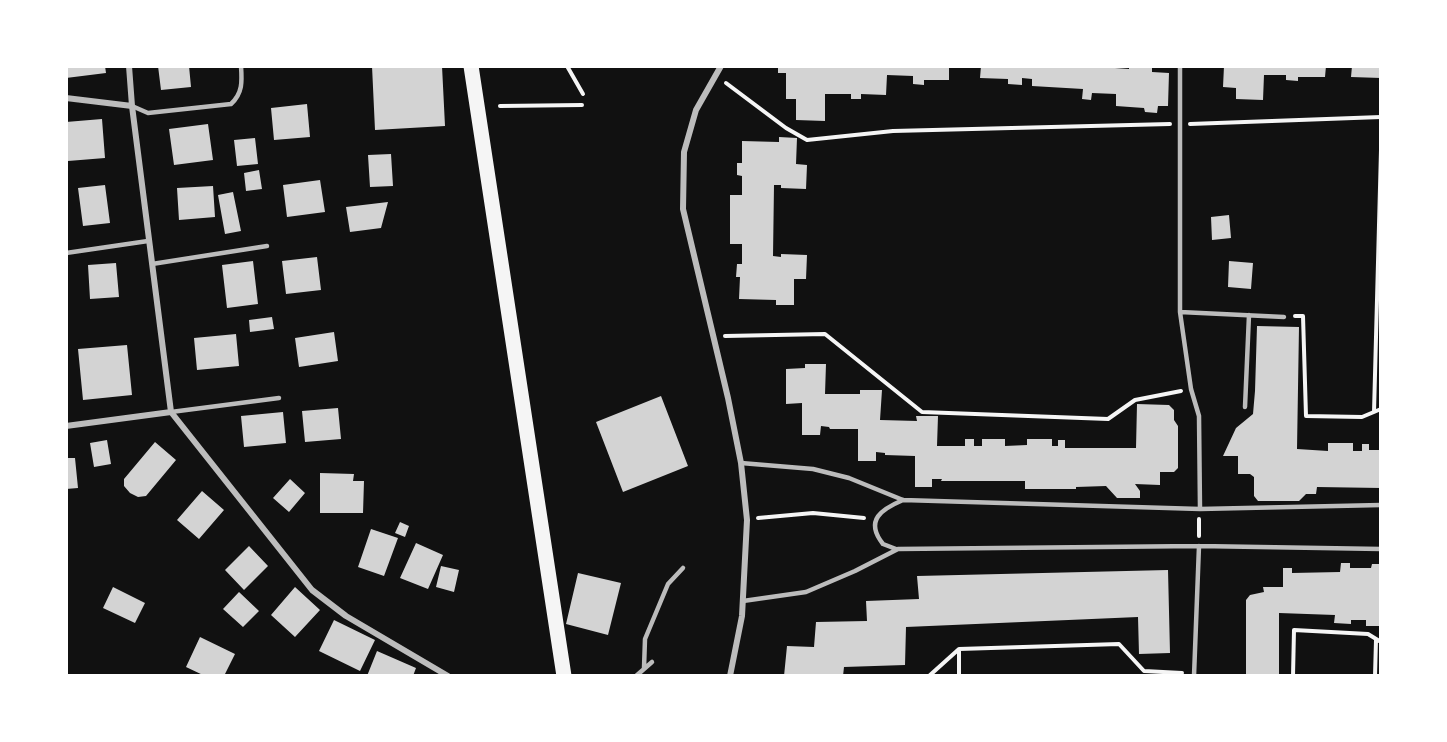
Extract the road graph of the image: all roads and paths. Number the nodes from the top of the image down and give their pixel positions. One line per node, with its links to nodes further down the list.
1 (129, 66): 11 (street)
2 (241, 66): 11 (lane)
3 (471, 66): 49 (main road)
4 (567, 66): 8 (path)
5 (721, 66): 7 (street)
6 (1180, 66): 14 (lane)
7 (714, 74): 14 (path); 23 (street)
8 (583, 94)
9 (66, 98): 11 (street)
10 (582, 105): 12 (path)
11 (132, 106): 16 (street)
12 (500, 106)
13 (1381, 117): 14 (path)
14 (1180, 124): 20 (lane)
15 (1381, 150): 29 (path)
16 (148, 241): 18 (lane); 19 (street)
17 (267, 246): 19 (lane)
18 (66, 254)
19 (152, 264): 28 (street)
20 (1180, 312): 21 (lane); 24 (lane)
21 (1249, 315): 22 (lane); 26 (lane)
22 (1284, 317): 29 (path)
23 (712, 336): 24 (path); 31 (street)
24 (1191, 389): 34 (lane)
25 (279, 398): 28 (lane)
26 (1245, 407)
27 (1381, 409): 29 (path)
28 (171, 412): 30 (street); 48 (street)
29 (1374, 412)
30 (66, 426)
31 (741, 463): 32 (lane); 41 (street)
32 (903, 500): 34 (lane); 36 (lane)
33 (1381, 505): 34 (lane)
34 (1200, 509): 37 (path)
35 (777, 516): 36 (path)
36 (877, 519): 38 (lane)
37 (1199, 546): 38 (lane); 39 (lane); 47 (lane)
38 (898, 549): 41 (lane)
39 (1381, 549)
40 (683, 568): 46 (lane)
41 (743, 601): 51 (street)
42 (1376, 639): 43 (path); 54 (path); 55 (path)
43 (1381, 642)
44 (959, 649): 47 (path); 52 (path); 53 (path)
45 (652, 662): 46 (lane)
46 (644, 668): 50 (lane)
47 (1195, 675)
48 (448, 676)
49 (564, 676)
50 (636, 676)
51 (730, 676)
52 (929, 676)
53 (958, 676)
54 (1293, 676)
55 (1375, 676)

